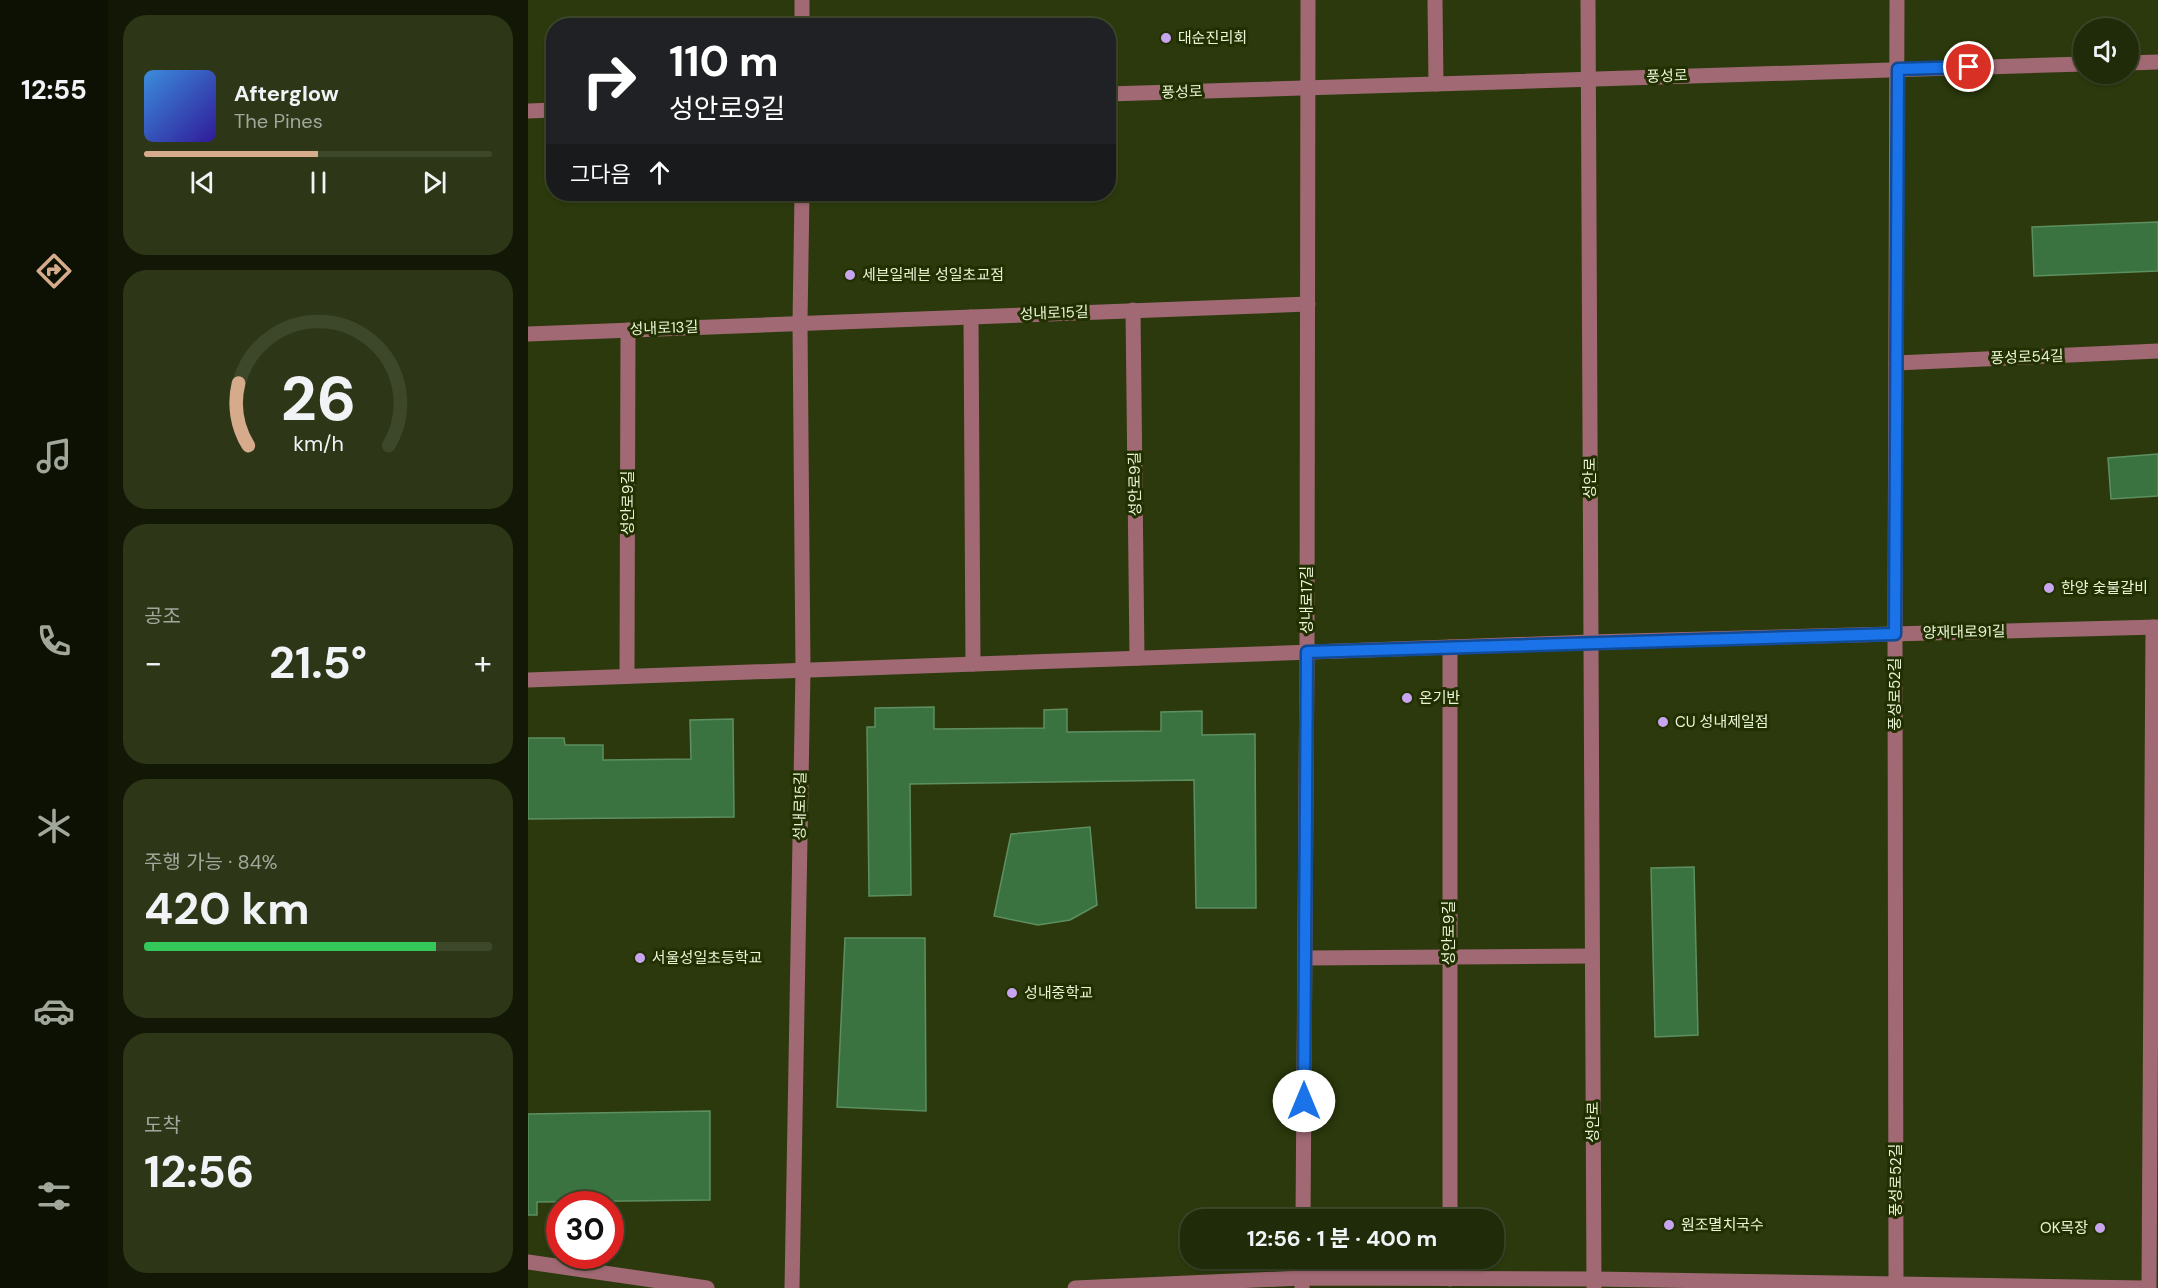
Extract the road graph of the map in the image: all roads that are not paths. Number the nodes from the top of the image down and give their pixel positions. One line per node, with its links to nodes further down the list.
1 (802, 0): 6 (street)
2 (1308, 0): 13 (street, 성내로17길)
3 (1435, 0): 12 (street)
4 (1588, 0): 11 (street, 성안로)
5 (1897, 0): 10 (street)
6 (802, 18)
7 (2158, 62): 8 (street)
8 (2139, 63)
9 (2073, 64): 10 (street, 풍성로)
10 (1898, 69): 11 (street, 풍성로); 25 (street, 풍성로52길)
11 (1588, 79): 12 (street, 풍성로); 28 (street, 성안로)
12 (1436, 84): 13 (street, 풍성로)
13 (1308, 88): 14 (street, 풍성로); 18 (street, 성내로17길)
14 (1116, 94)
15 (546, 110): 16 (street)
16 (528, 111)
17 (802, 201): 21 (street, 성내로15길)
18 (1308, 304): 19 (street, 성내로15길); 30 (street, 성내로17길)
19 (1133, 310): 20 (street, 성내로15길); 31 (street, 성안로9길)
20 (970, 317): 21 (street, 성내로15길); 32 (street)
21 (800, 323): 22 (street, 성내로13길); 33 (street, 성내로15길)
22 (628, 330): 23 (street, 성내로13길); 34 (street, 성안로9길)
23 (528, 334)
24 (2158, 351): 25 (street, 풍성로54길)
25 (1896, 363): 27 (street, 풍성로52길)
26 (2156, 627): 27 (street, 양재대로91길); 36 (street)
27 (1895, 634): 28 (street, 양재대로91길); 48 (street, 풍성로52길)
28 (1591, 642): 29 (street); 37 (street, 성안로)
29 (1450, 647): 30 (street); 38 (street, 성안로9길)
30 (1307, 652): 31 (street); 39 (street, 성내로17길)
31 (1137, 658): 32 (street)
32 (973, 664): 33 (street)
33 (803, 670): 34 (street); 50 (street, 성내로15길)
34 (627, 676): 35 (street)
35 (528, 680)
36 (2155, 946): 53 (street)
37 (1592, 956): 38 (street); 47 (street, 성안로)
38 (1449, 957): 39 (street); 41 (street, 성안로9길)
39 (1305, 958): 40 (street, 성내로17길)
40 (1303, 1209)
41 (1450, 1209)
42 (528, 1262): 49 (street)
43 (1450, 1269): 44 (street)
44 (1450, 1278): 45 (street); 46 (street)
45 (1302, 1283): 51 (street)
46 (1495, 1283): 47 (street)
47 (1594, 1284): 48 (street)
48 (1896, 1285): 52 (street)
49 (706, 1288)
50 (792, 1288)
51 (1075, 1288)
52 (2144, 1288)
53 (2150, 1288)

